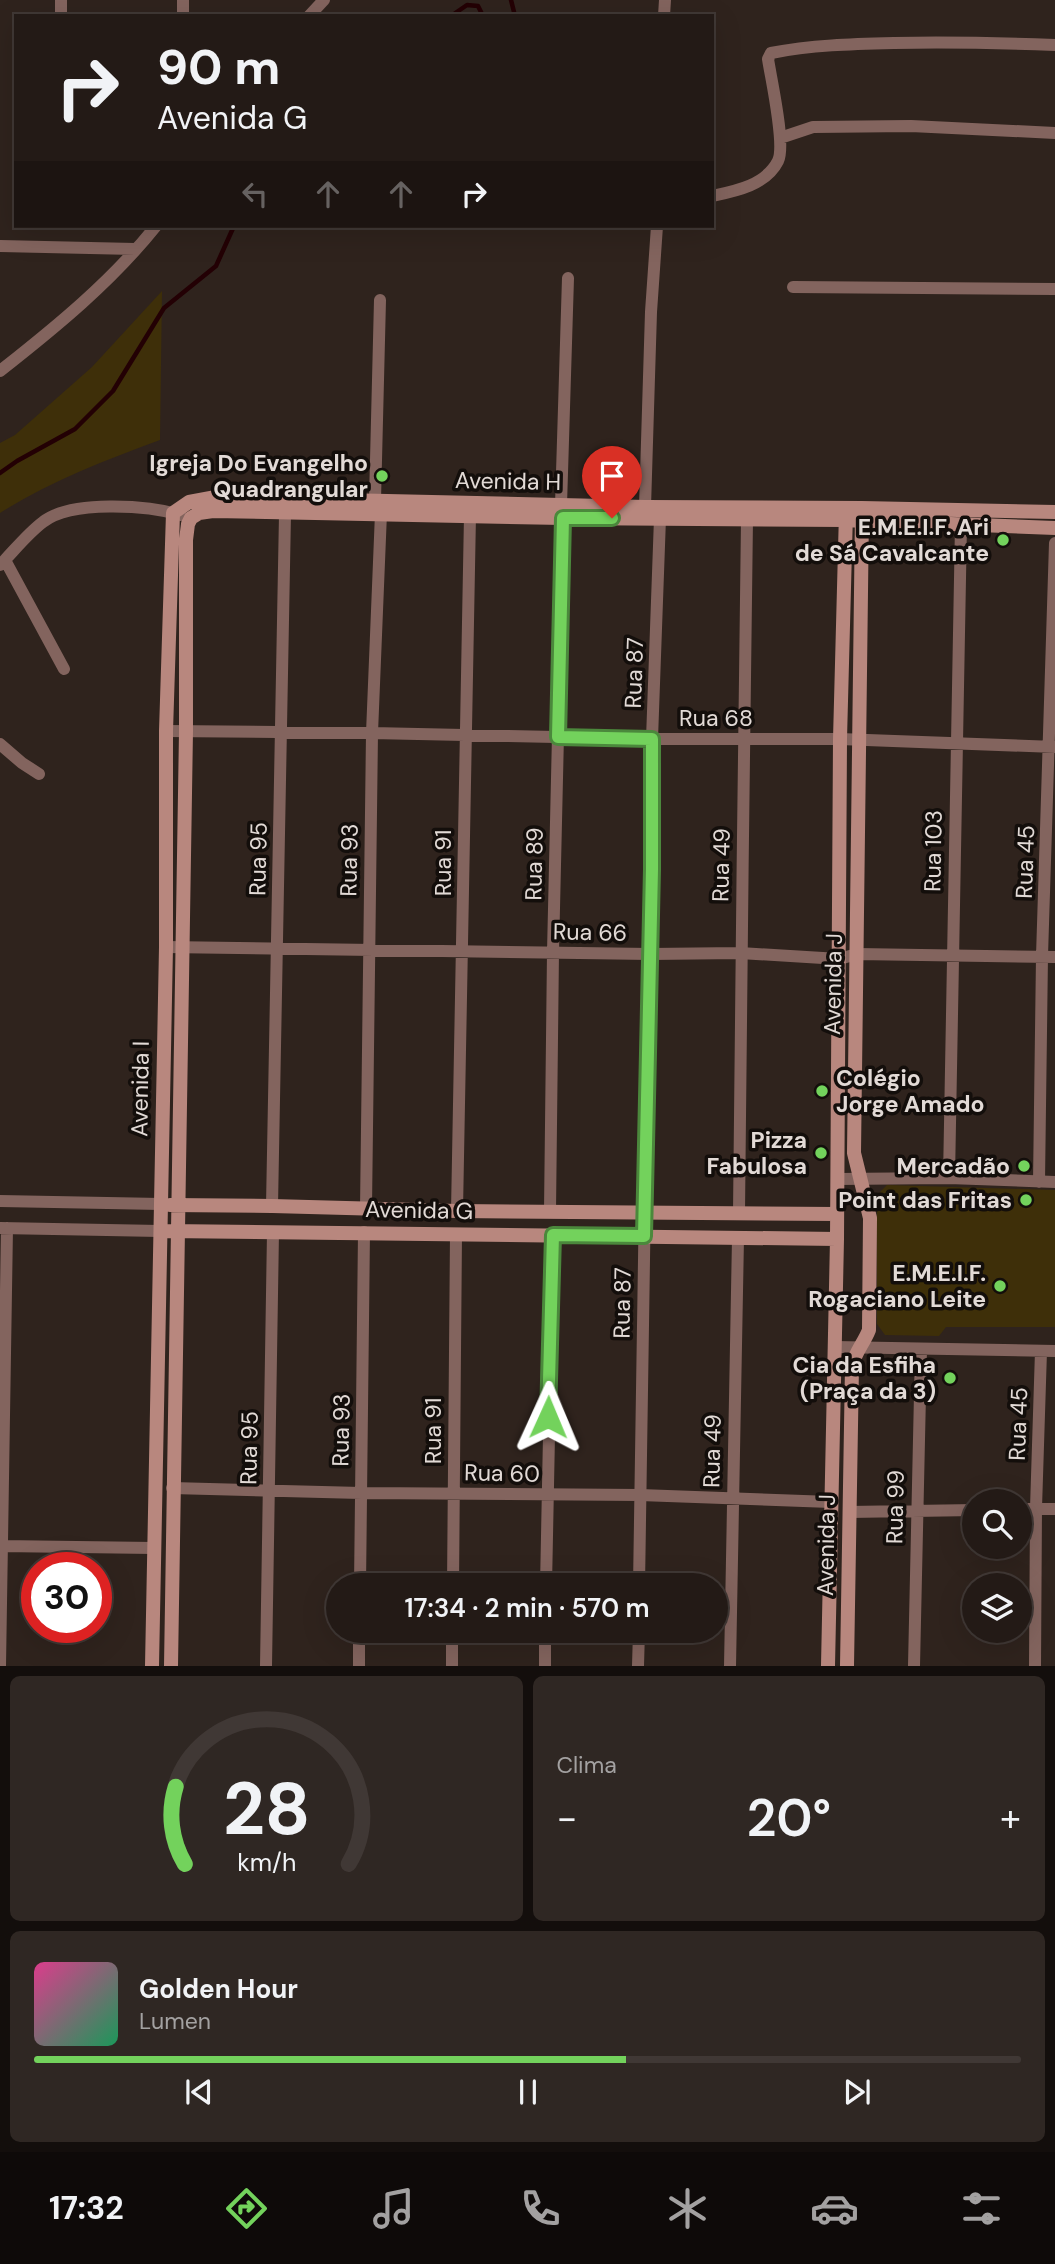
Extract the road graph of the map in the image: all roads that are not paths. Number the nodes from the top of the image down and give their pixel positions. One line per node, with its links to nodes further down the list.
1 (324, 0): 2 (street)
2 (311, 14)
3 (1055, 45): 5 (street)
4 (1055, 133): 5 (street)
5 (780, 138): 6 (street)
6 (714, 196)
7 (154, 228): 10 (street)
8 (657, 228): 17 (street)
9 (0, 246): 10 (street)
10 (135, 249): 15 (street)
11 (568, 278): 18 (street, Rua 89)
12 (793, 287): 13 (street)
13 (1055, 289)
14 (380, 300): 16 (street, Rua 93)
15 (0, 371)
16 (378, 506): 18 (street, Avenida H); 20 (street, Avenida H); 21 (street, Avenida H); 24 (street, Avenida H); 36 (street, Rua 93)
17 (645, 507): 18 (street, Avenida H); 22 (street, Avenida H)
18 (562, 512): 24 (street, Avenida H); 25 (street, Avenida H); 38 (street, Rua 89)
19 (1055, 512): 23 (street, Avenida H)
20 (173, 513): 27 (street); 31 (street); 33 (street, Avenida I)
21 (285, 514): 27 (street, Avenida H); 35 (street, Rua 95)
22 (845, 514): 23 (street, Avenida H); 26 (street, Avenida H); 41 (street, Avenida J)
23 (862, 514): 28 (street, Avenida H); 42 (street, Avenida J)
24 (470, 515): 37 (street, Rua 91)
25 (660, 518): 26 (street, Avenida H); 40 (street, Rua 87)
26 (747, 519): 39 (street, Rua 49)
27 (190, 521): 34 (street, Avenida I)
28 (961, 524): 29 (street, Avenida H); 44 (street, Rua 103)
29 (1055, 528)
30 (1055, 543): 45 (street, Rua 45)
31 (2, 563): 32 (street)
32 (64, 669)
33 (166, 731): 34 (street, Rua 68); 47 (street, Avenida I)
34 (186, 731): 35 (street, Rua 68); 48 (street, Avenida I)
35 (280, 731): 36 (street, Rua 68); 49 (street, Rua 95)
36 (372, 733): 37 (street, Rua 68); 50 (street, Rua 93)
37 (465, 736): 38 (street, Rua 68); 51 (street, Rua 91)
38 (558, 737): 40 (street, Rua 68); 52 (street, Rua 89)
39 (745, 738): 40 (street, Rua 68); 41 (street, Rua 68); 54 (street, Rua 49)
40 (652, 739): 53 (street, Rua 87)
41 (840, 739): 42 (street, Rua 68); 58 (street, Avenida J)
42 (861, 741): 44 (street, Rua 68); 55 (street, Avenida J)
43 (0, 744): 46 (street)
44 (957, 744): 45 (street, Rua 68); 56 (street, Rua 103)
45 (1052, 747): 57 (street, Rua 45)
46 (39, 774)
47 (166, 947): 48 (street, Rua 66); 65 (street, Avenida I)
48 (181, 947): 49 (street, Rua 66); 66 (street, Avenida I)
49 (277, 947): 50 (street, Rua 66); 67 (street, Rua 95)
50 (369, 948): 51 (street, Rua 66); 68 (street, Rua 93)
51 (463, 951): 52 (street, Rua 66); 69 (street, Rua 91)
52 (553, 953): 53 (street, Rua 66); 70 (street, Rua 89)
53 (650, 954): 54 (street, Rua 66); 71 (street, Rua 87)
54 (740, 954): 58 (street, Rua 66); 72 (street, Rua 49)
55 (857, 954): 56 (street, Rua 66); 58 (street, Rua 66); 61 (street, Avenida J)
56 (952, 955): 57 (street, Rua 66); 59 (street, Rua 103)
57 (1049, 956): 62 (street, Rua 45)
58 (839, 959): 60 (street, Avenida J)
59 (949, 1178): 61 (street); 62 (street)
60 (837, 1179): 61 (street); 73 (street, Avenida J)
61 (859, 1180): 85 (street, Avenida J)
62 (1040, 1182): 63 (street)
63 (1055, 1182)
64 (0, 1201): 65 (street, Avenida G)
65 (161, 1204): 66 (street, Avenida G); 75 (street, Avenida I)
66 (177, 1206): 67 (street, Avenida G); 76 (street, Avenida I)
67 (272, 1206): 68 (street, Avenida G)
68 (366, 1208): 69 (street, Avenida G)
69 (457, 1211): 70 (street, Avenida G)
70 (550, 1211): 71 (street, Avenida G)
71 (645, 1213): 72 (street, Avenida G); 81 (street, Rua 87)
72 (739, 1213): 73 (street, Avenida G)
73 (836, 1214): 83 (street, Avenida J)
74 (3, 1228): 75 (street, Avenida G); 105 (street)
75 (160, 1231): 76 (street, Avenida G); 106 (street, Avenida I)
76 (177, 1231): 77 (street, Avenida G); 91 (street, Avenida I)
77 (273, 1232): 78 (street, Avenida G); 92 (street, Rua 95)
78 (364, 1232): 79 (street, Avenida G); 94 (street, Rua 93)
79 (456, 1234): 80 (street, Avenida G); 93 (street, Rua 91)
80 (553, 1235): 81 (street, Avenida G); 95 (street)
81 (644, 1236): 82 (street, Avenida G); 96 (street, Rua 87)
82 (738, 1238): 83 (street, Avenida G); 97 (street, Rua 49)
83 (837, 1239): 84 (street, Avenida J)
84 (835, 1347): 85 (street); 89 (street, Avenida J)
85 (858, 1347): 86 (street); 90 (street, Avenida J)
86 (921, 1349): 87 (street); 103 (street, Rua 99)
87 (1041, 1351): 88 (street); 100 (street, Rua 45)
88 (1055, 1351)
89 (832, 1483): 90 (street); 98 (street, Avenida J)
90 (849, 1483): 104 (street, Avenida J)
91 (173, 1488): 92 (street, Rua 60); 117 (street, Avenida I)
92 (269, 1491): 94 (street, Rua 60); 118 (street, Rua 95)
93 (454, 1492): 94 (street, Rua 60); 95 (street, Rua 60); 108 (street, Rua 91)
94 (361, 1493): 107 (street, Rua 93)
95 (546, 1494): 96 (street, Rua 60); 109 (street)
96 (640, 1495): 97 (street, Rua 60); 110 (street, Rua 87)
97 (732, 1497): 98 (street, Rua 60); 123 (street, Rua 49)
98 (831, 1502): 124 (street, Avenida J)
99 (1032, 1508): 100 (street)
100 (1036, 1508): 101 (street); 127 (street, Rua 45)
101 (1055, 1508)
102 (962, 1510): 103 (street)
103 (916, 1511): 104 (street); 126 (street, Rua 99)
104 (849, 1512): 125 (street, Avenida J)
105 (1, 1546): 106 (street); 115 (street)
106 (154, 1548): 116 (street, Avenida I)
107 (360, 1573)
108 (453, 1573)
109 (546, 1573)
110 (639, 1573)
111 (359, 1643): 119 (street)
112 (452, 1643): 120 (street)
113 (545, 1643): 121 (street)
114 (639, 1643): 122 (street)
115 (0, 1665)
116 (152, 1665)
117 (171, 1665)
118 (266, 1665)
119 (359, 1665)
120 (452, 1665)
121 (545, 1665)
122 (638, 1665)
123 (730, 1665)
124 (828, 1665)
125 (847, 1665)
126 (914, 1665)
127 (1035, 1665)

